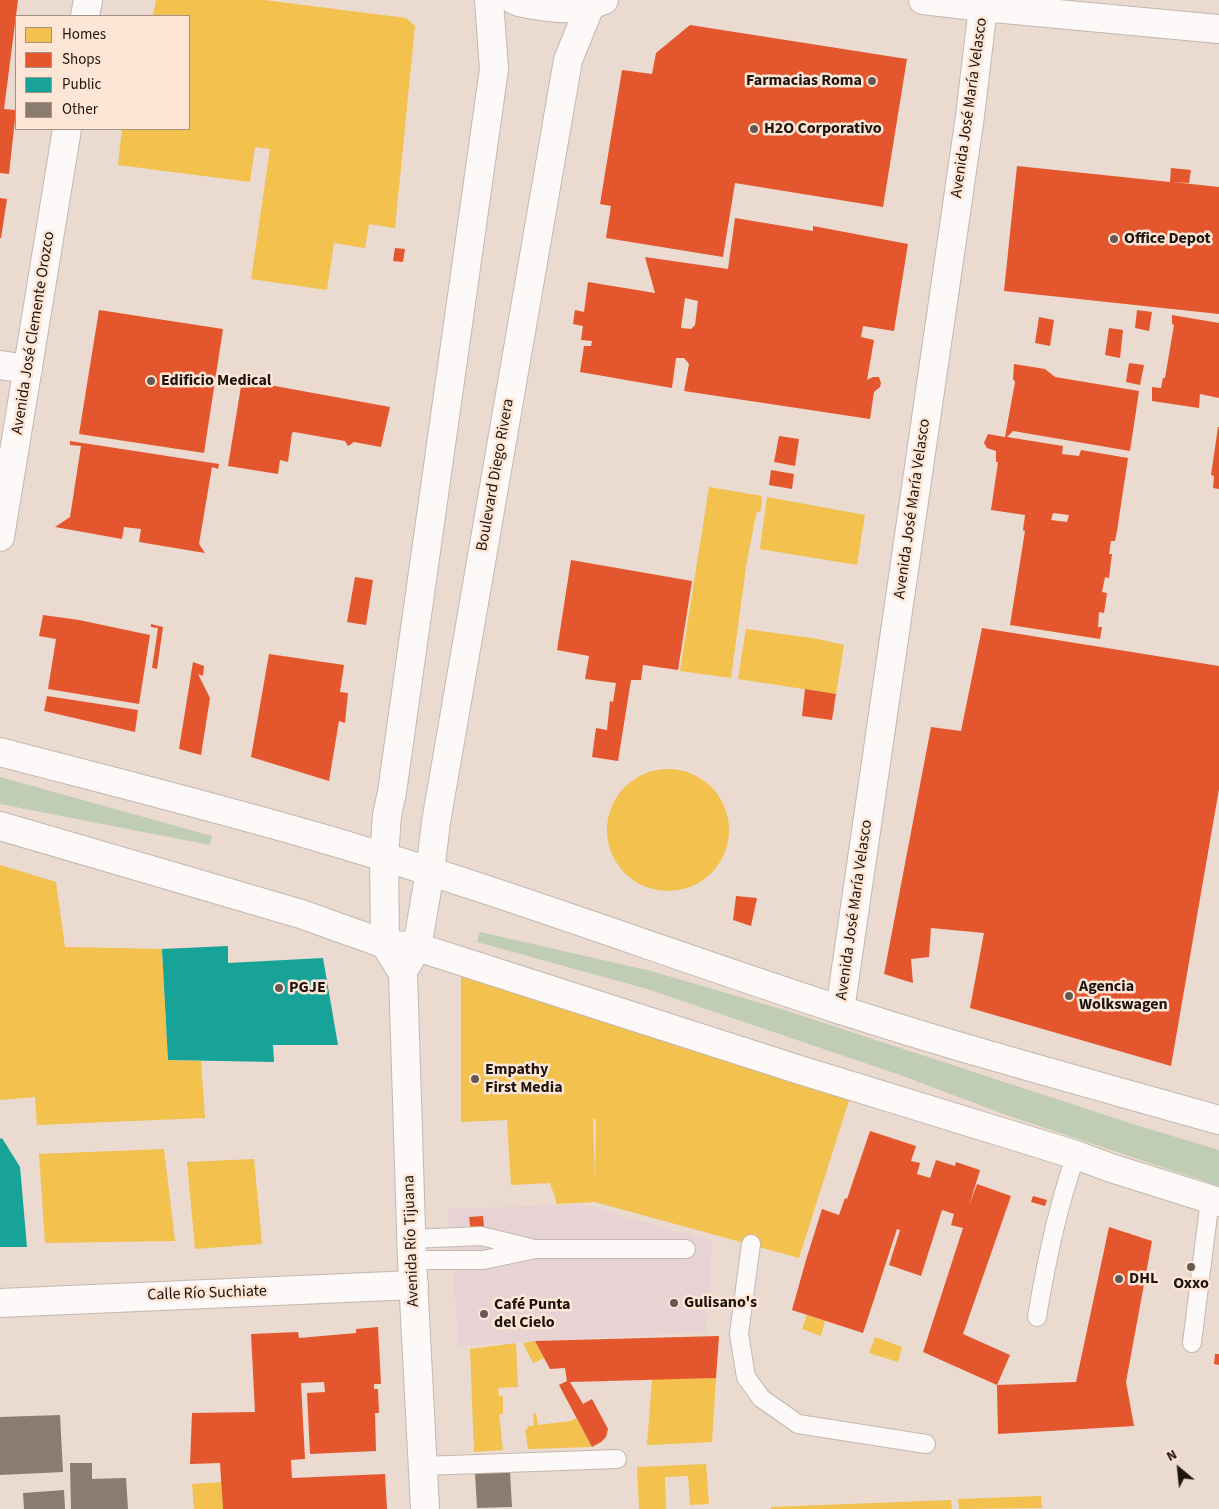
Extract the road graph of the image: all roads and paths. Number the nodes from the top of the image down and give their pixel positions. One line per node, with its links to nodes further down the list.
1 (88, 0): 7 (street)
2 (489, 0): 15 (street)
3 (514, 0): 5 (street)
4 (923, 0): 6 (street)
5 (597, 3): 16 (street, Boulevard Diego Rivera)
6 (983, 7): 8 (street); 20 (street, Avenida José María Velasco)
7 (85, 15)
8 (1219, 29)
9 (67, 130): 11 (street, Avenida José Clemente Orozco)
10 (0, 365): 11 (street)
11 (28, 369): 12 (street, Avenida José Clemente Orozco)
12 (0, 536)
13 (0, 752): 15 (street)
14 (0, 826): 17 (street)
15 (384, 858): 16 (street); 17 (street)
16 (430, 872): 18 (street, Boulevard Diego Rivera); 20 (street)
17 (385, 944): 18 (street); 19 (street, Avenida Río Tijuana)
18 (417, 947): 19 (street); 22 (street)
19 (402, 973): 27 (street, Avenida Río Tijuana)
20 (840, 1010): 21 (street)
21 (1219, 1120)
22 (1076, 1155): 23 (street); 29 (lane)
23 (1216, 1203): 30 (lane)
24 (751, 1244): 31 (lane)
25 (536, 1249): 26 (lane); 27 (lane); 27 (lane)
26 (686, 1249)
27 (412, 1261): 28 (street, Calle Río Suchiate); 33 (street, Avenida Río Tijuana)
28 (0, 1303)
29 (1038, 1318)
30 (1192, 1343)
31 (926, 1444)
32 (617, 1459): 33 (lane)
33 (424, 1466): 34 (street, Avenida Río Tijuana)
34 (425, 1509)

